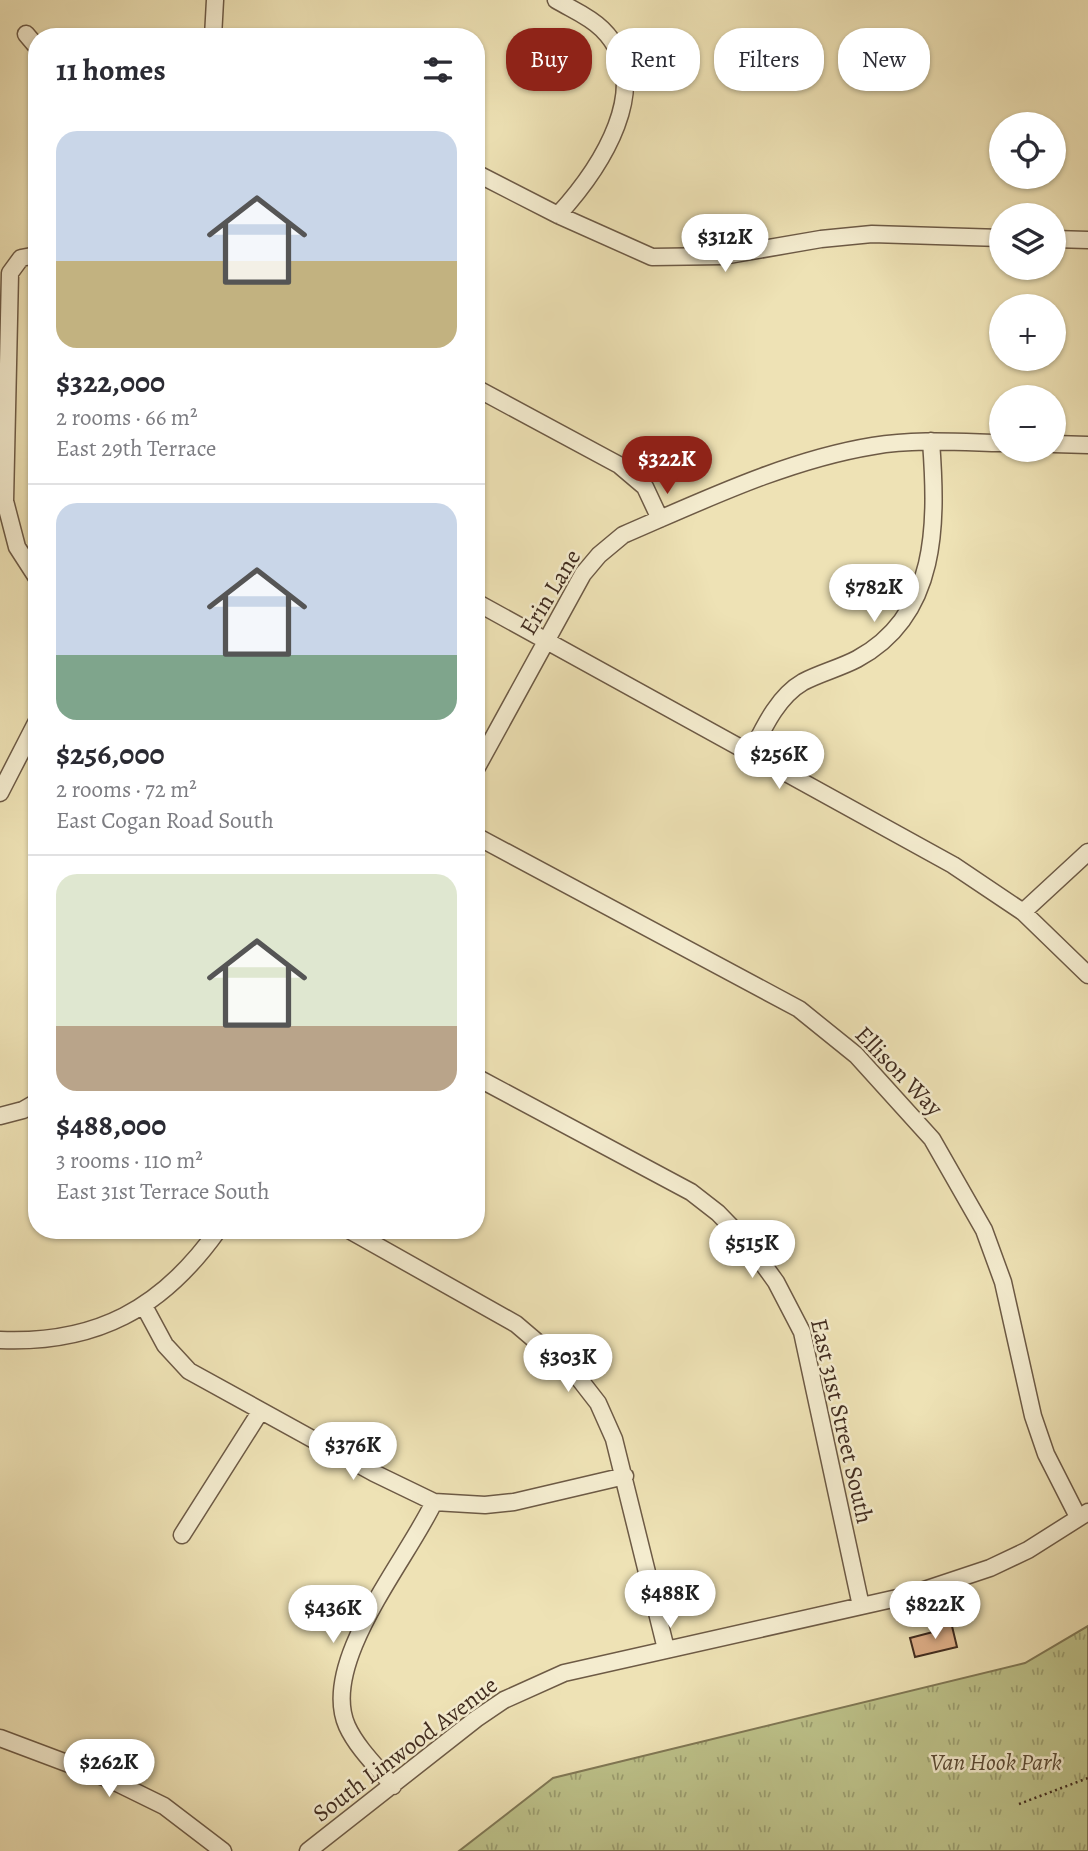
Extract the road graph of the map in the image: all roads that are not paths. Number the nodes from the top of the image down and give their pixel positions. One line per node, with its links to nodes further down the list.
1 (215, 0): 3 (street)
2 (556, 0): 7 (street)
3 (213, 28)
4 (26, 34): 5 (street)
5 (28, 36)
6 (485, 178): 7 (street)
7 (558, 215): 8 (street)
8 (989, 238)
9 (1066, 239): 10 (street)
10 (1088, 240)
11 (28, 258): 18 (street)
12 (485, 393): 17 (street)
13 (931, 441): 14 (street, Erin Lane); 17 (street, Erin Lane); 23 (street)
14 (989, 443)
15 (1066, 444): 16 (street)
16 (1088, 445)
17 (660, 519): 20 (street, Erin Lane)
18 (28, 564)
19 (485, 607): 20 (street)
20 (546, 642): 22 (street, Erin Lane); 23 (street)
21 (28, 739): 24 (street)
22 (485, 753)
23 (750, 755): 27 (street)
24 (0, 793)
25 (485, 841): 39 (street, Ellison Way)
26 (1088, 852): 27 (street)
27 (1023, 912): 28 (street)
28 (1088, 975)
29 (485, 1082): 41 (street, East 31st Street South)
30 (28, 1106): 31 (street)
31 (0, 1116)
32 (212, 1239): 34 (street)
33 (365, 1239): 37 (street)
34 (144, 1306): 35 (street); 36 (street)
35 (0, 1340)
36 (260, 1412): 38 (street); 40 (street)
37 (625, 1476): 38 (street); 42 (street)
38 (433, 1502): 44 (street)
39 (1083, 1515): 41 (street, South Linwood Avenue)
40 (183, 1535)
41 (861, 1606): 42 (street, South Linwood Avenue)
42 (666, 1649): 44 (street, South Linwood Avenue)
43 (0, 1738): 45 (street)
44 (393, 1786): 46 (street, South Linwood Avenue)
45 (223, 1851)
46 (307, 1851)

